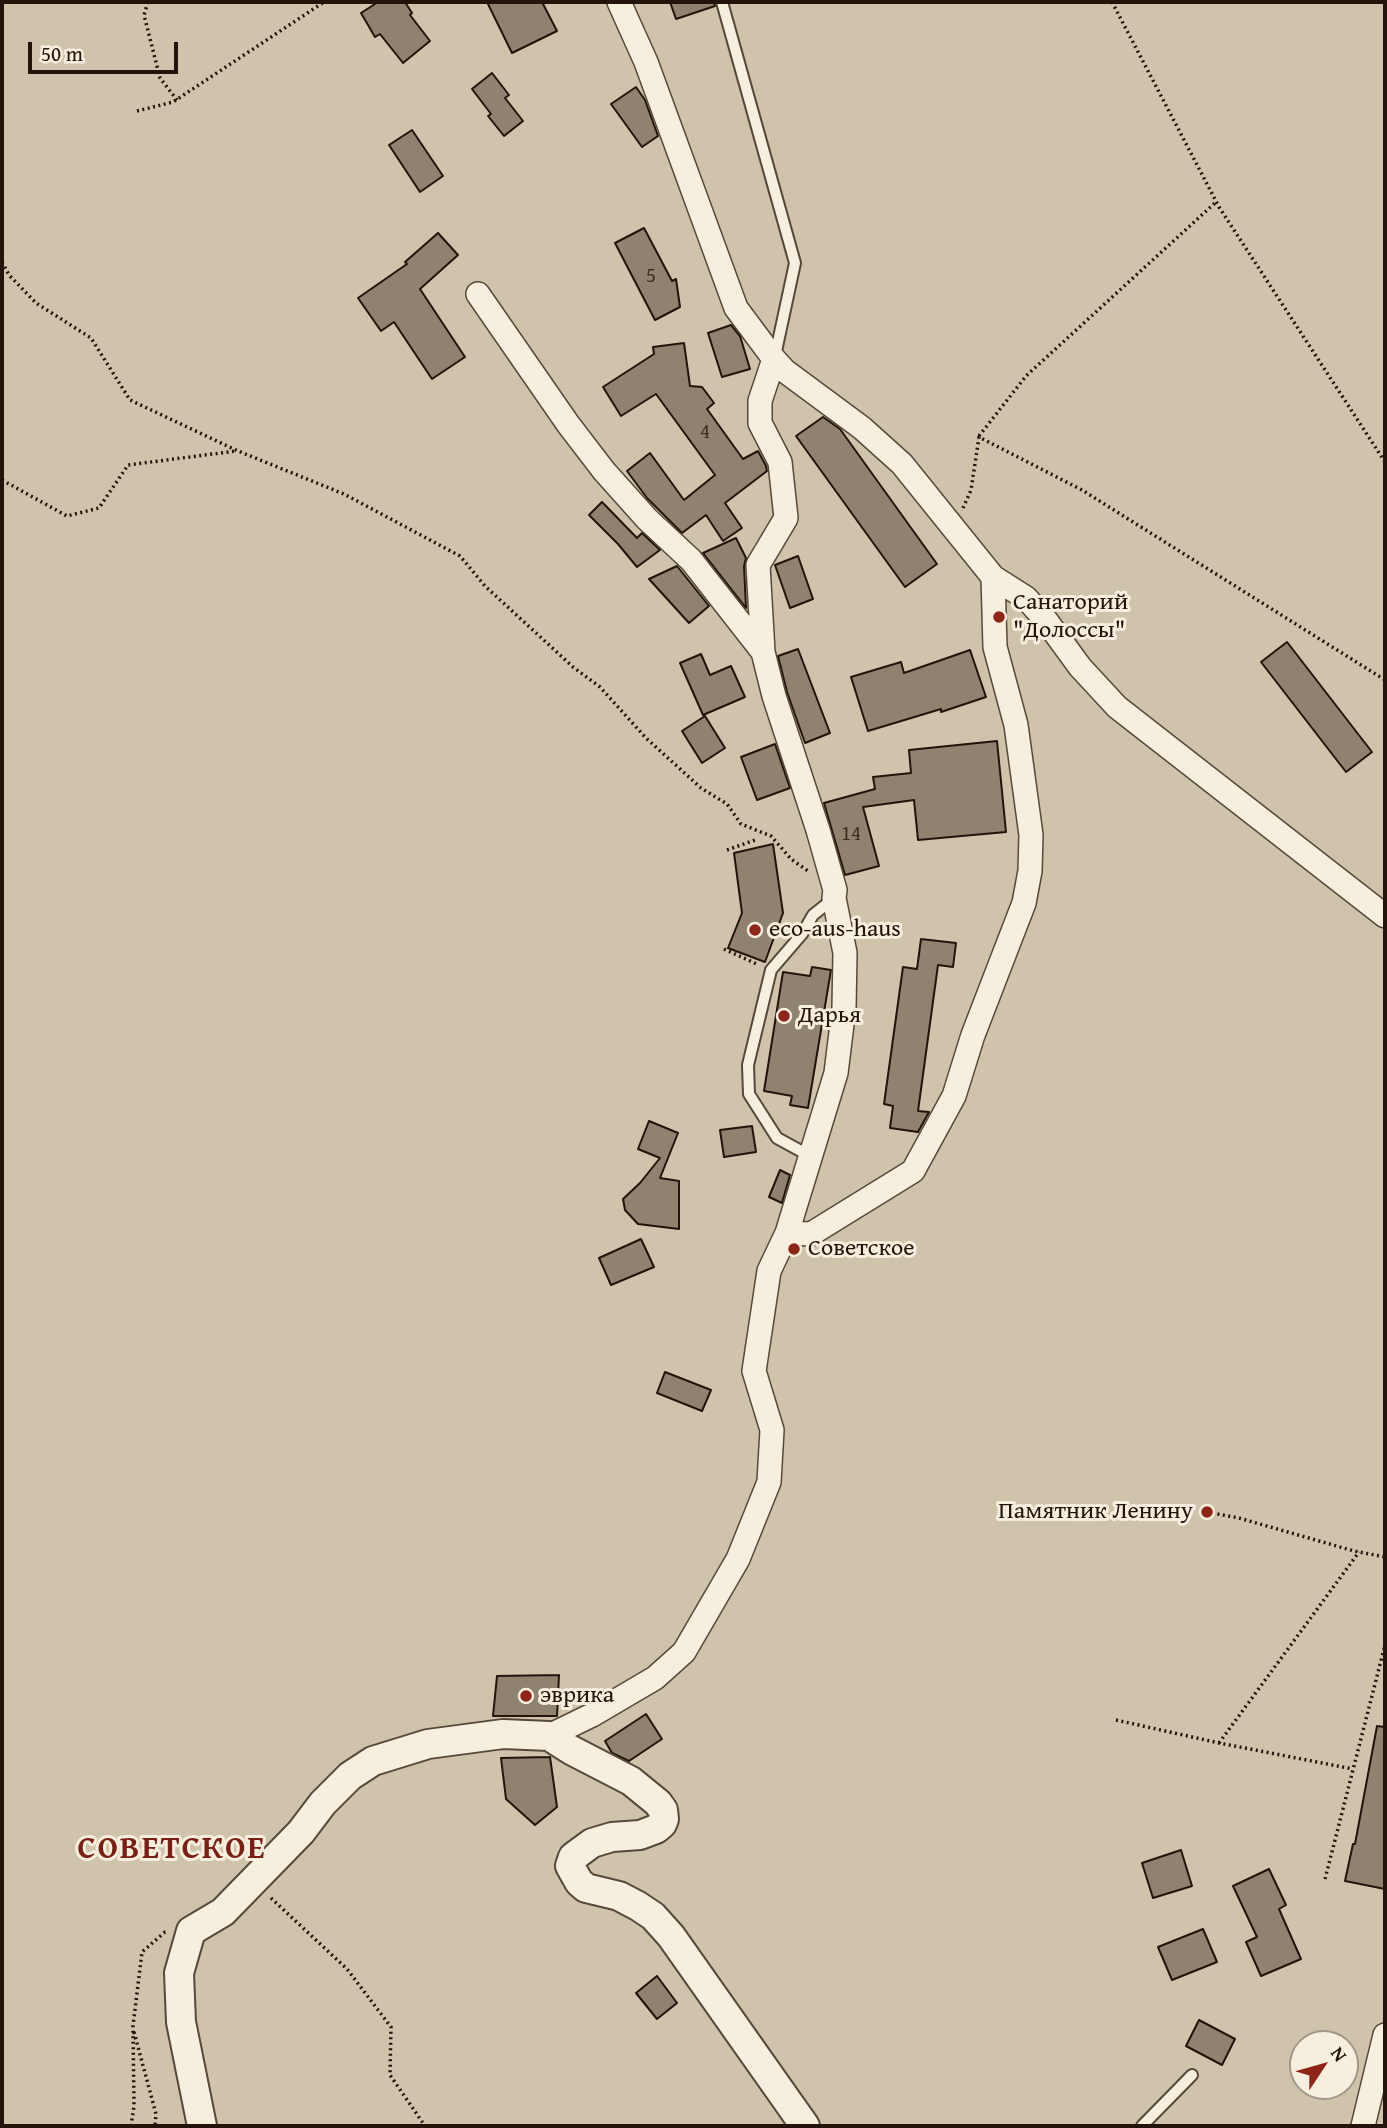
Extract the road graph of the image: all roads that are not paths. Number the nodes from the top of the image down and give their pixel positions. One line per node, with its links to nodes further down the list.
1 (619, 2): 4 (street)
2 (722, 2): 4 (lane)
3 (478, 294): 6 (street)
4 (774, 359): 5 (street); 6 (street)
5 (993, 577): 8 (street); 10 (street)
6 (762, 652): 7 (street)
7 (835, 894): 9 (street); 9 (lane)
8 (1385, 916)
9 (810, 1156): 10 (street)
10 (787, 1233): 11 (street)
11 (548, 1736): 14 (street); 15 (street)
12 (1385, 2035): 17 (street)
13 (1192, 2075): 16 (lane)
14 (202, 2126)
15 (805, 2126)
16 (1143, 2126)
17 (1363, 2126)

